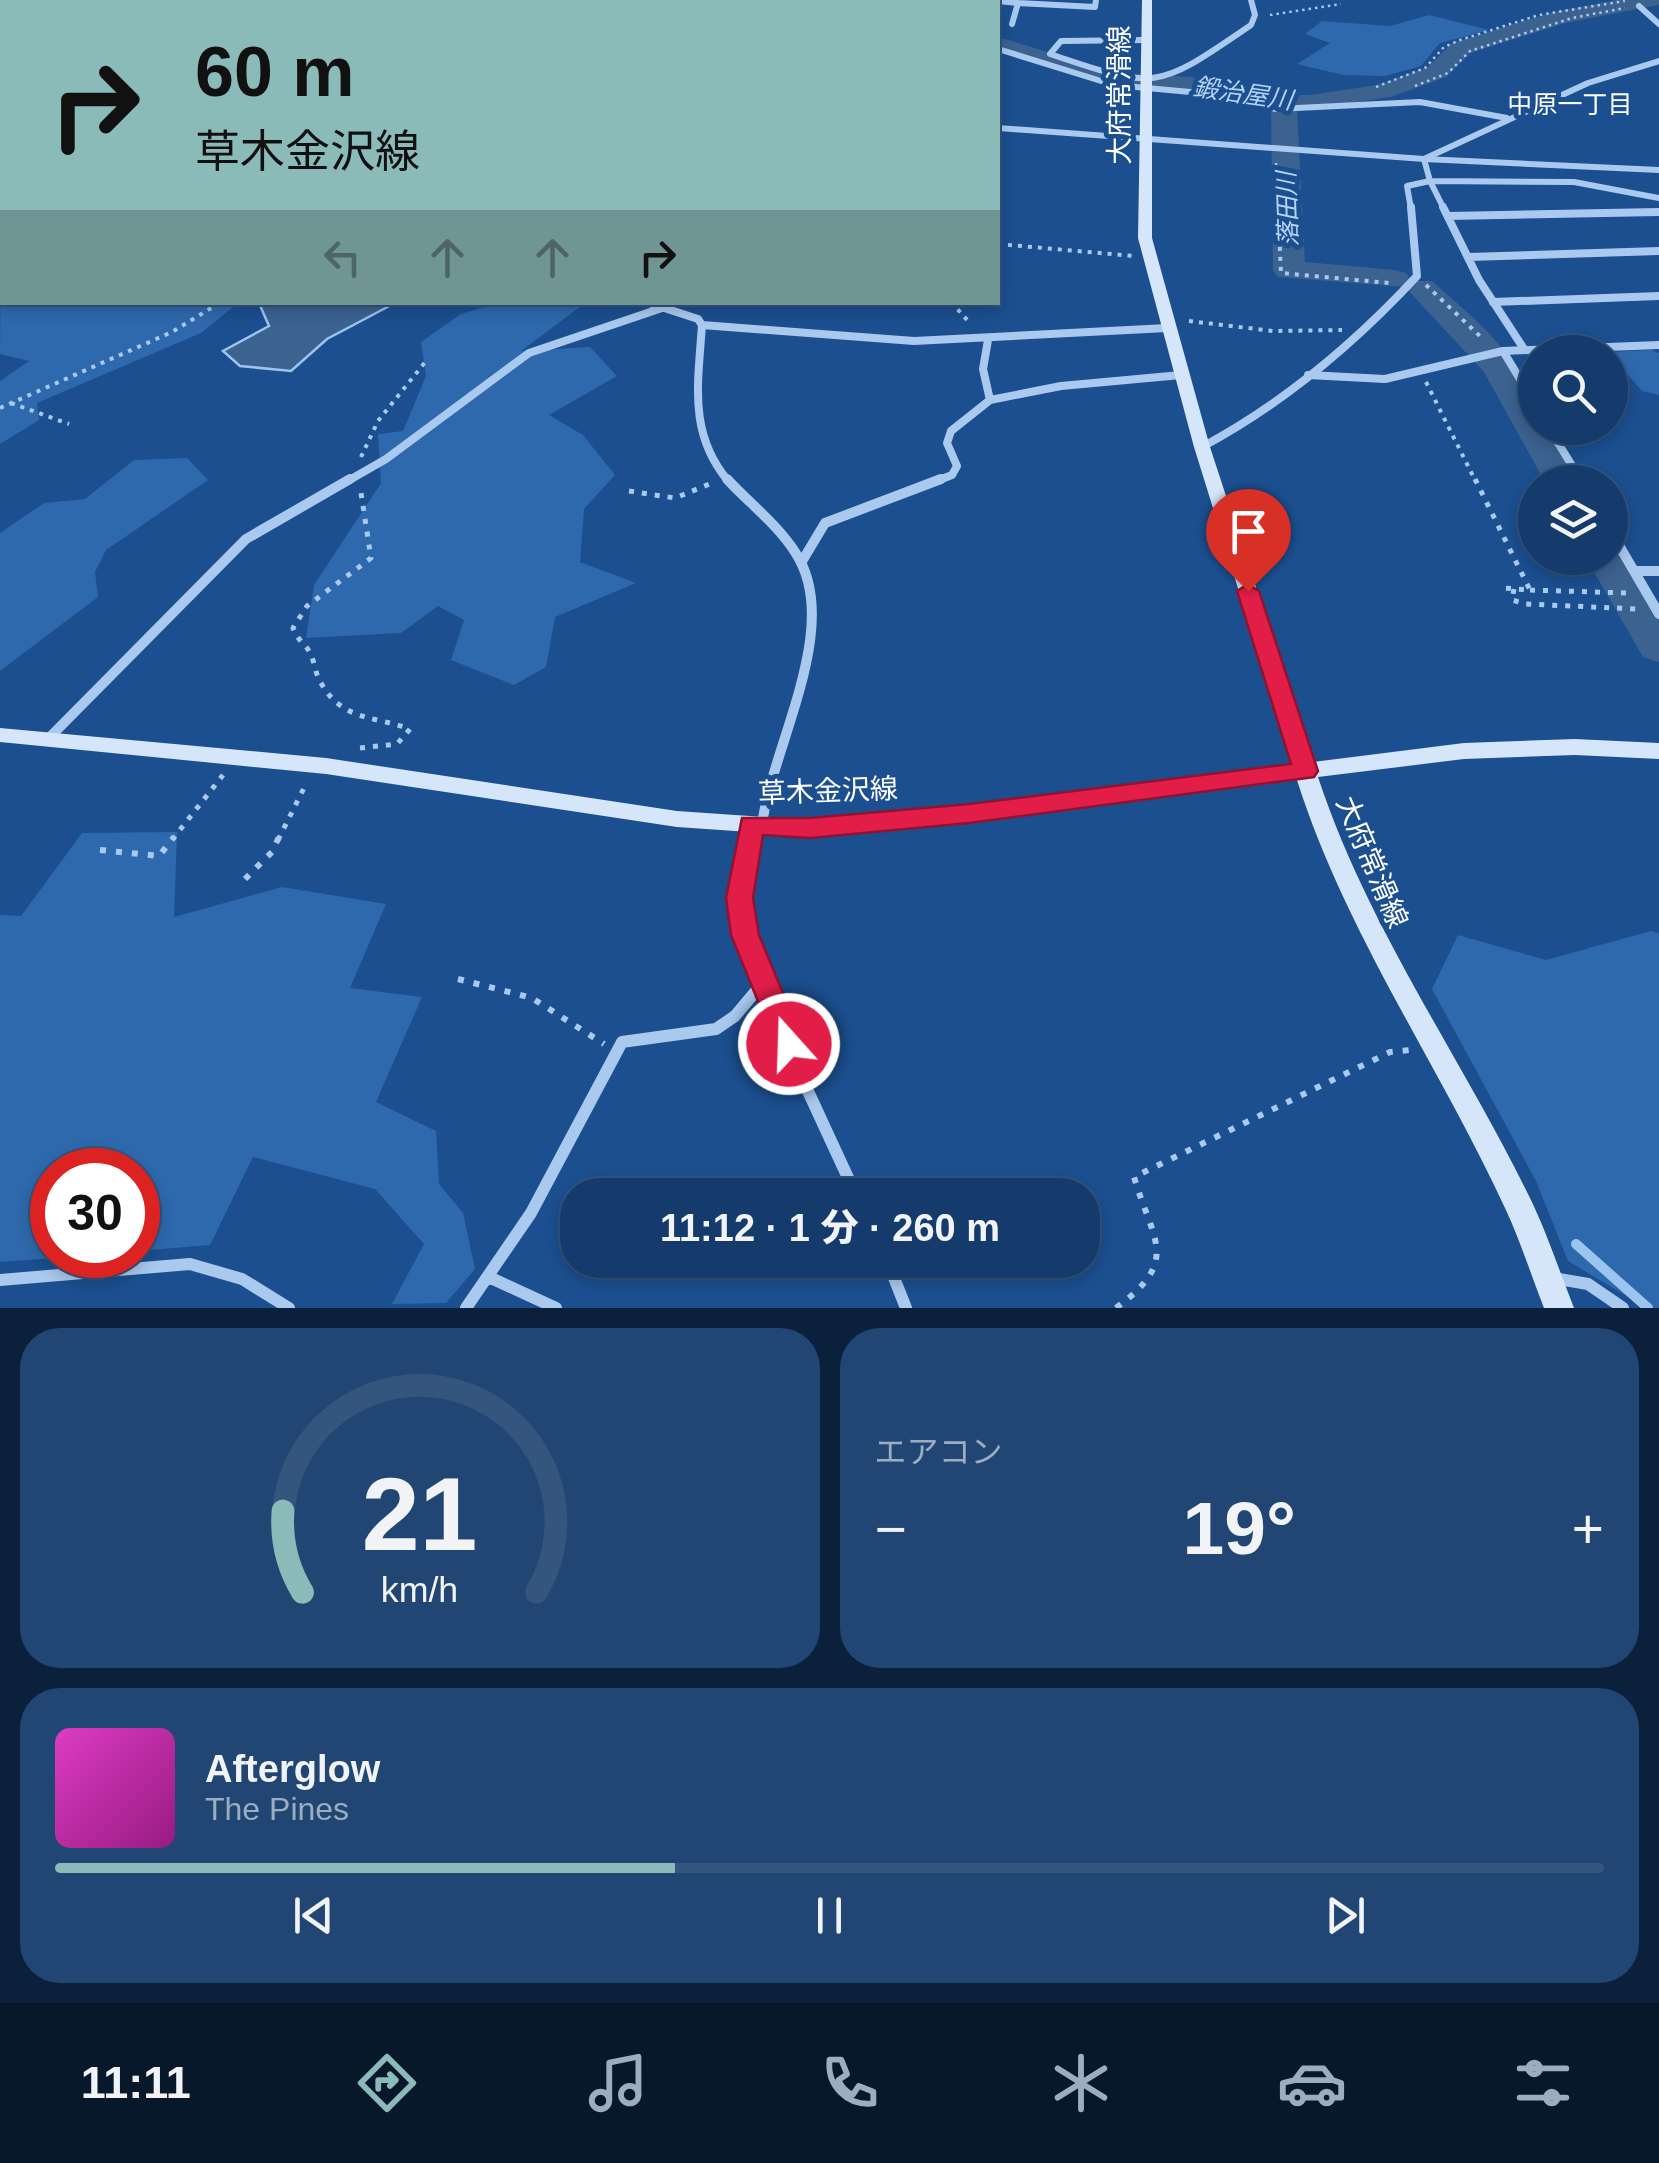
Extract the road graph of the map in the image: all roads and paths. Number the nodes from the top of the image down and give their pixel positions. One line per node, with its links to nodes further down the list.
1 (1096, 0): 6 (street)
2 (1147, 0): 12 (main road, 大府常滑線)
3 (1251, 0): 9 (street)
4 (1630, 0): 16 (path)
5 (1000, 1): 6 (street)
6 (1018, 2): 10 (street)
7 (1341, 4): 9 (path)
8 (1639, 6): 11 (street); 16 (path)
9 (1255, 16): 15 (street)
10 (1012, 24)
11 (1659, 24)
12 (1146, 40): 15 (main road, 大府常滑線); 15 (street)
13 (1000, 50): 15 (street)
14 (1659, 61): 17 (street)
15 (1147, 84): 16 (street); 19 (main road, 大府常滑線)
16 (1391, 98): 17 (street)
17 (1508, 118): 21 (street)
18 (1000, 128): 19 (street)
19 (1148, 140): 20 (street); 29 (main road, 大府常滑線)
20 (1275, 149): 21 (street); 32 (path)
21 (1424, 159): 22 (street); 23 (street)
22 (1659, 170)
23 (1430, 181): 24 (street); 26 (street); 31 (street)
24 (1659, 198)
25 (1659, 212): 26 (street)
26 (1448, 216): 30 (street)
27 (1000, 244): 29 (path)
28 (1659, 251): 30 (street)
29 (1150, 257): 39 (main road, 大府常滑線)
30 (1468, 257): 34 (street)
31 (1414, 279): 32 (street); 46 (path)
32 (1407, 288): 40 (street)
33 (1659, 296): 34 (street)
34 (1493, 302): 42 (street)
35 (216, 305): 53 (path)
36 (654, 305): 37 (street)
37 (662, 308): 38 (street); 57 (street)
38 (702, 324): 41 (street); 58 (street)
39 (1166, 324): 40 (path); 41 (street); 49 (main road, 大府常滑線)
40 (1358, 333): 50 (street)
41 (988, 340): 52 (street)
42 (1518, 340)
43 (1659, 345): 44 (street)
44 (1628, 346)
45 (1518, 349): 46 (street)
46 (1499, 351): 48 (street); 51 (street)
47 (426, 361): 57 (path)
48 (1420, 370): 50 (street); 66 (path)
49 (1181, 375): 52 (street); 56 (main road, 大府常滑線)
50 (1308, 375): 56 (street)
51 (1518, 379)
52 (990, 400): 61 (street)
53 (10, 403): 54 (path); 55 (path)
54 (0, 408)
55 (70, 424)
56 (1202, 447): 75 (main road, 大府常滑線)
57 (361, 475): 70 (street); 71 (path)
58 (726, 478): 59 (path); 61 (street)
59 (628, 491)
60 (1628, 561): 62 (street)
61 (801, 564): 76 (street)
62 (1634, 571): 63 (street); 67 (street)
63 (1659, 572)
64 (1503, 588): 65 (path)
65 (1514, 589): 66 (path); 68 (path)
66 (1530, 590): 67 (path)
67 (1647, 593): 68 (street)
68 (1658, 612)
69 (0, 736): 70 (main road, 草木金沢線)
70 (48, 740): 73 (main road, 草木金沢線)
71 (352, 748)
72 (1659, 751): 75 (main road, 草木金沢線)
73 (236, 758): 74 (main road, 草木金沢線); 77 (path)
74 (316, 765): 76 (main road, 草木金沢線); 78 (path)
75 (1306, 771): 76 (main road, 草木金沢線); 81 (main road, 大府常滑線)
76 (757, 825): 80 (street)
77 (100, 850)
78 (244, 879)
79 (458, 978): 82 (path)
80 (766, 980): 82 (street); 83 (street)
81 (1433, 1047): 86 (main road, 大府常滑線); 92 (path)
82 (615, 1054): 84 (street)
83 (848, 1178)
84 (491, 1278): 89 (street); 90 (street)
85 (894, 1278): 91 (street)
86 (1547, 1278): 93 (main road, 大府常滑線); 94 (street)
87 (0, 1280): 88 (street)
88 (289, 1308)
89 (466, 1308)
90 (556, 1308)
91 (906, 1308)
92 (1116, 1308)
93 (1558, 1308)
94 (1623, 1308)

